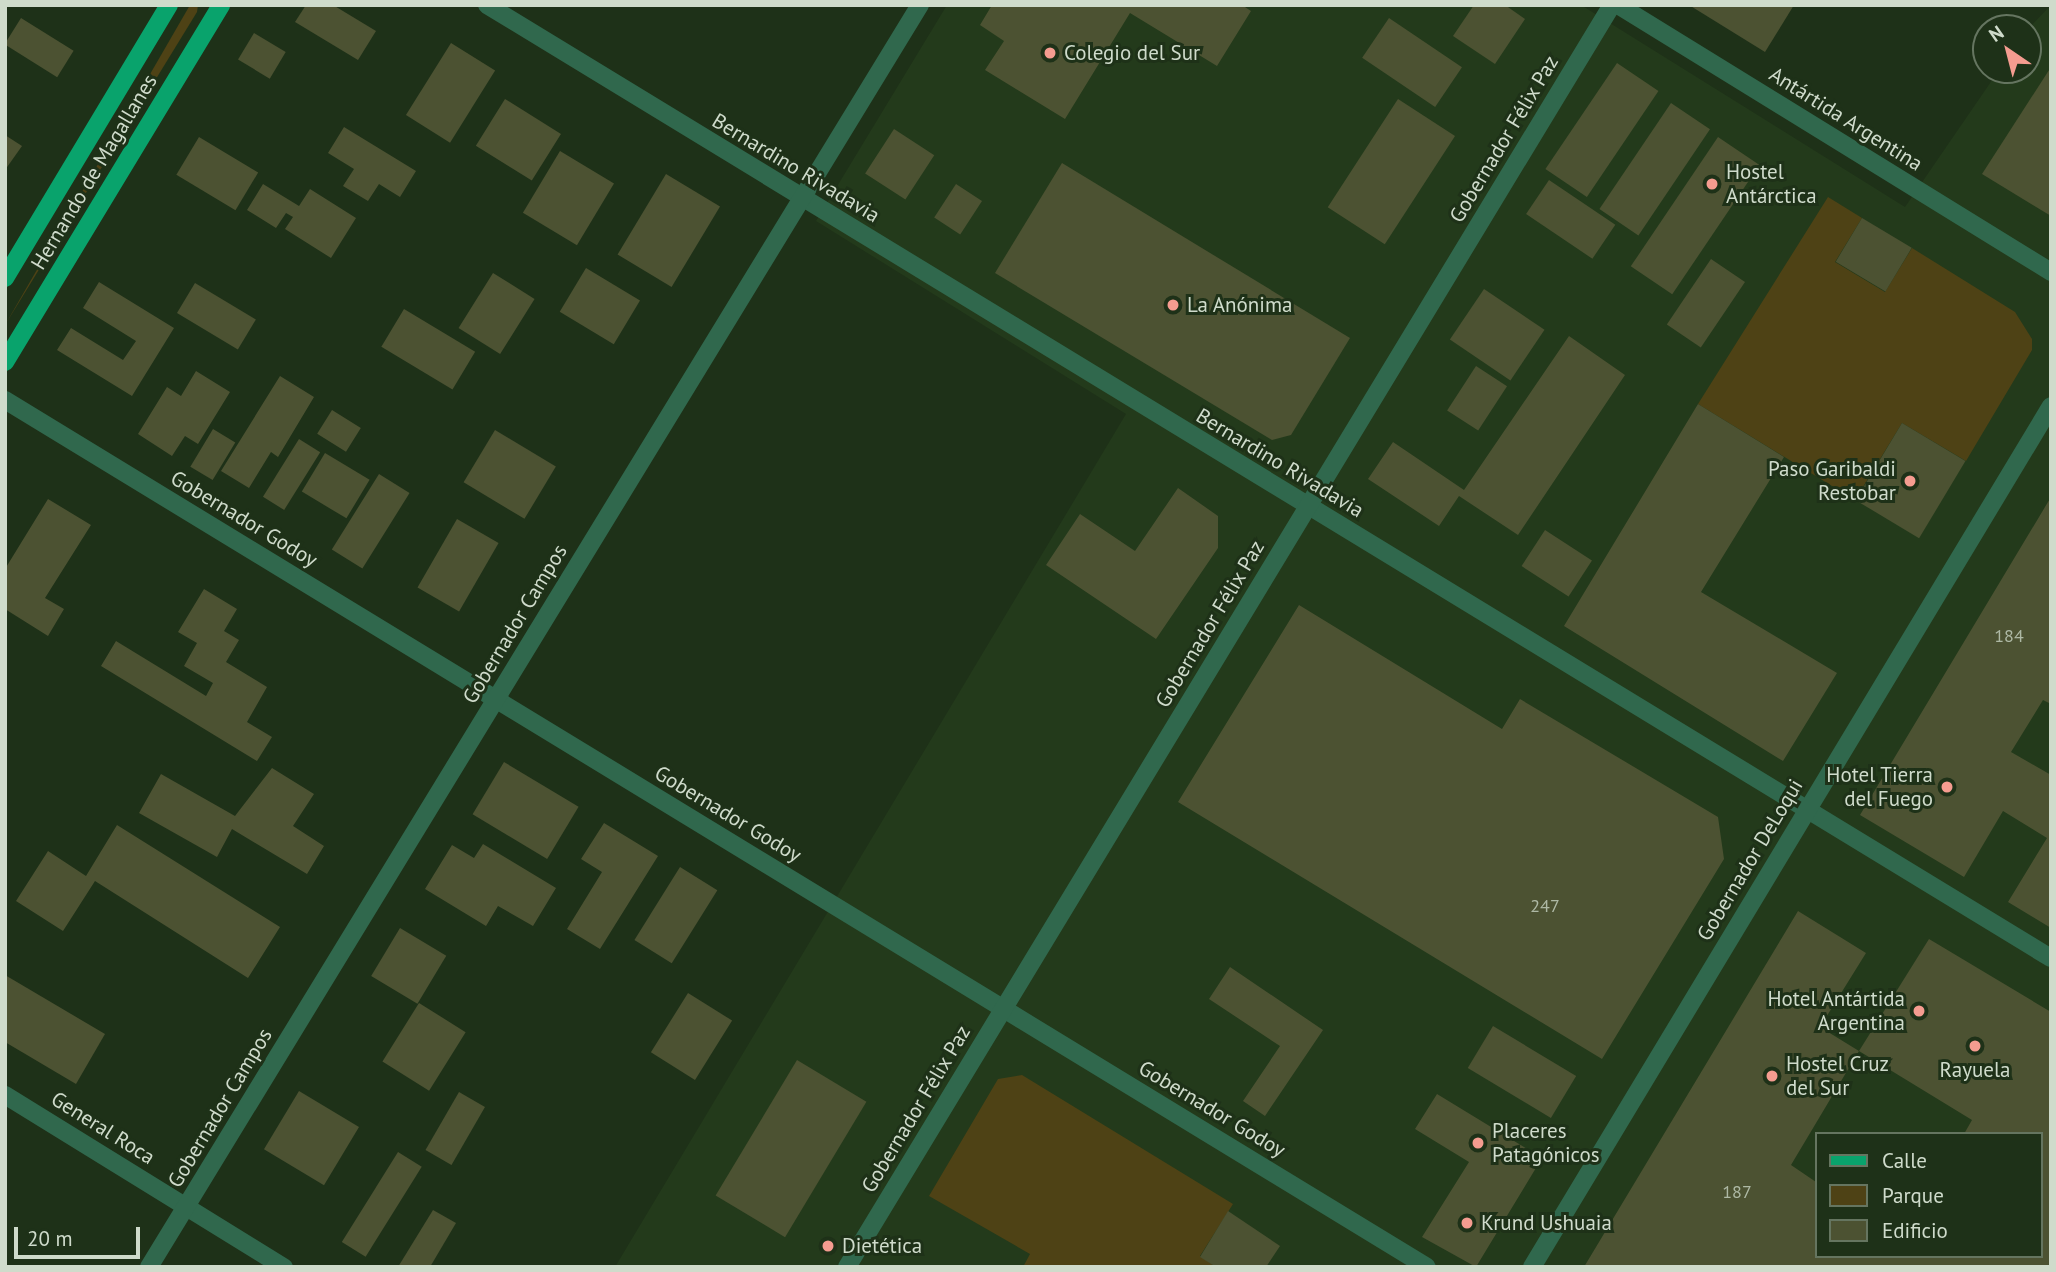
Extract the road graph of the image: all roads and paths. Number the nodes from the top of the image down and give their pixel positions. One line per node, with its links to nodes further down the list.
1 (169, 5): 9 (main road, Hernando de Magallanes)
2 (221, 5): 10 (main road, Hernando de Magallanes)
3 (487, 5): 7 (street, Bernardino Rivadavia)
4 (920, 5): 7 (street, Gobernador Campos)
5 (1612, 5): 13 (street, Gobernador Félix Paz)
6 (1618, 5): 8 (street, Antártida Argentina)
7 (802, 198): 13 (street, Bernardino Rivadavia); 14 (street, Gobernador Campos)
8 (2051, 272)
9 (5, 278)
10 (5, 362)
11 (5, 400): 14 (street, Gobernador Godoy)
12 (2051, 406): 15 (street, Gobernador DeLoqui)
13 (1308, 507): 15 (street, Bernardino Rivadavia); 17 (street, Gobernador Félix Paz)
14 (496, 699): 17 (street, Gobernador Godoy); 19 (street, Gobernador Campos)
15 (1807, 810): 16 (street, Bernardino Rivadavia); 24 (street, Gobernador DeLoqui)
16 (2051, 958)
17 (1003, 1008): 22 (street, Gobernador Félix Paz); 23 (street, Gobernador Godoy)
18 (5, 1095): 19 (street, General Roca)
19 (186, 1206): 20 (street, Gobernador Campos); 21 (street, General Roca)
20 (149, 1267)
21 (284, 1267)
22 (846, 1267)
23 (1427, 1267)
24 (1532, 1267)

